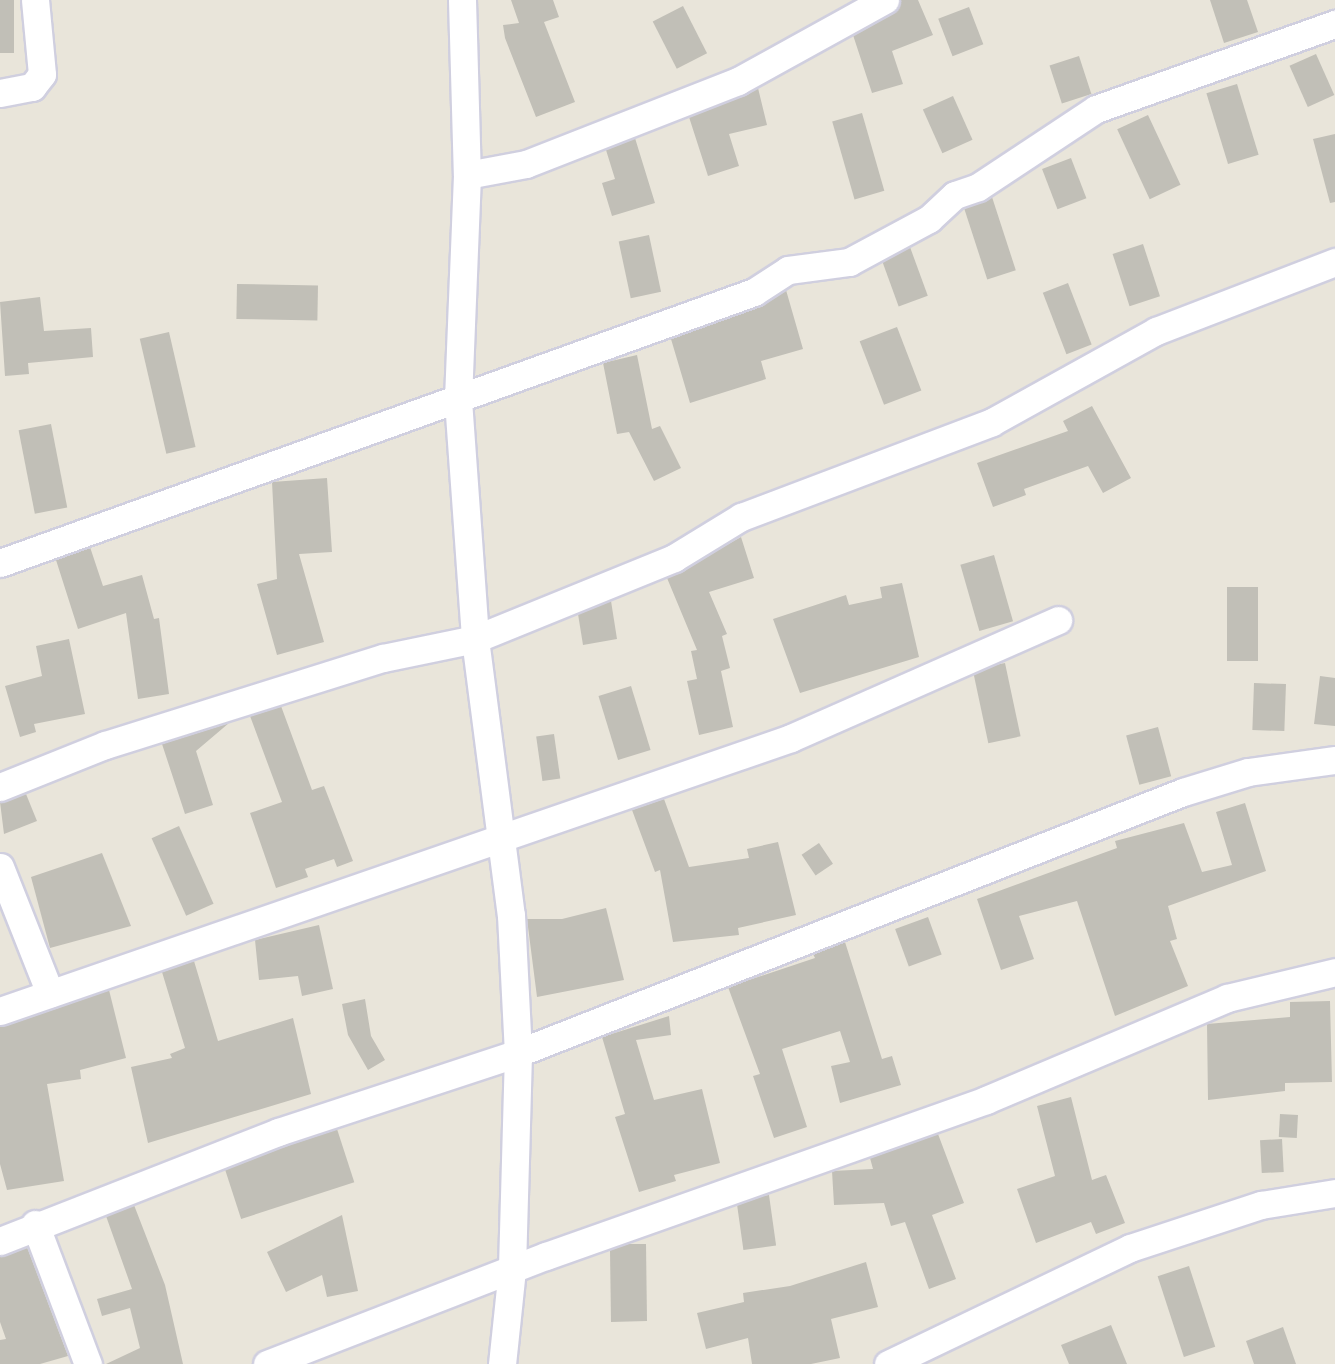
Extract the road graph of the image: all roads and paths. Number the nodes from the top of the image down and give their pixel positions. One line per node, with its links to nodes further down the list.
1 (35, 0): 5 (street)
2 (462, 0): 6 (street)
3 (885, 0): 6 (street)
4 (1335, 24): 8 (street)
5 (0, 93)
6 (467, 175): 8 (street)
7 (1335, 262): 11 (street)
8 (458, 400): 9 (street); 11 (street)
9 (0, 562)
10 (1058, 620): 14 (street)
11 (474, 639): 13 (street); 14 (street)
12 (1335, 760): 19 (street)
13 (3, 777)
14 (504, 838): 17 (street); 19 (street)
15 (0, 867): 17 (street)
16 (1335, 972): 23 (street)
17 (50, 993): 18 (street)
18 (0, 1011)
19 (518, 1053): 21 (street); 23 (street)
20 (1335, 1193): 27 (street)
21 (35, 1224): 22 (street); 24 (street)
22 (0, 1241)
23 (512, 1269): 25 (street); 26 (street)
24 (88, 1364)
25 (267, 1364)
26 (502, 1364)
27 (888, 1364)

